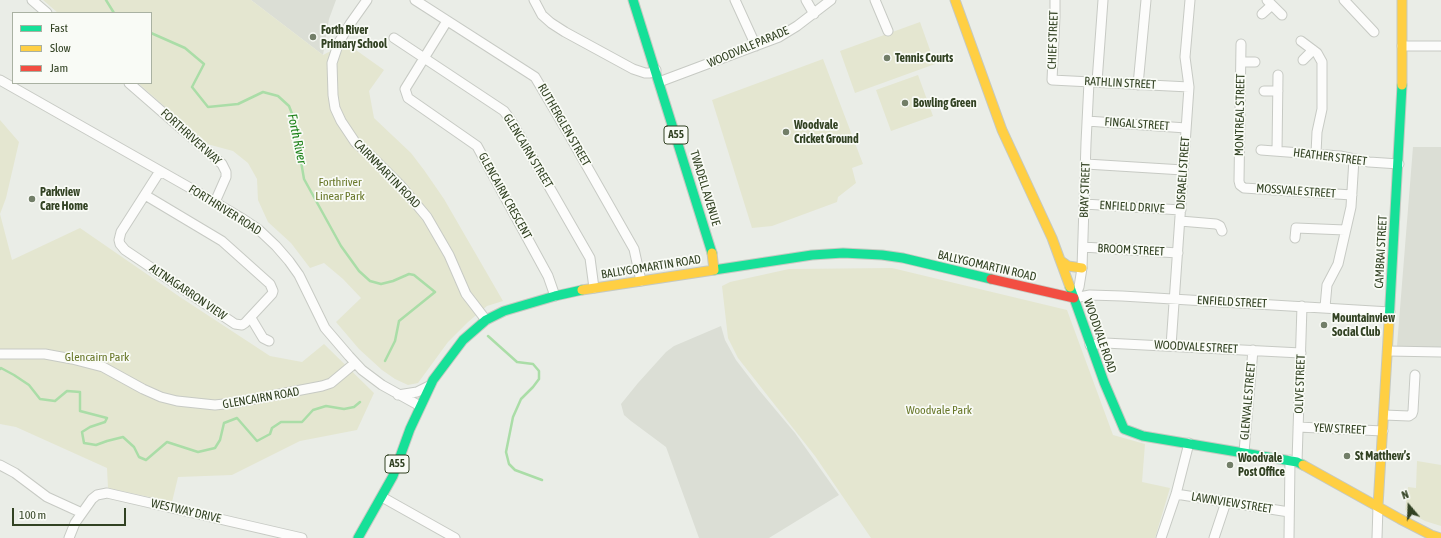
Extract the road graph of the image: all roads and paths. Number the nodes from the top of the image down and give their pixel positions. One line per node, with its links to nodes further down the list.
1 (32, 0): 18 (street)
2 (367, 0): 81 (street, CAIRNMARTIN ROAD)
3 (415, 0): 22 (street, RUTHERGLEN STREET)
4 (534, 0): 36 (street)
5 (633, 0): 36 (main road, TWADELL AVENUE / A55)
6 (735, 0): 28 (street)
7 (806, 0): 19 (street)
8 (831, 0): 19 (street, WOODVALE PARADE)
9 (875, 0): 23 (street)
10 (955, 0): 69 (main road, WOODVALE ROAD)
11 (1055, 0): 39 (street, CHIEF STREET)
12 (1103, 0): 41 (street, BRAY STREET)
13 (1146, 0): 43 (street)
14 (1190, 0): 44 (street, DISRAELI STREET)
15 (1344, 0): 24 (street)
16 (1402, 0): 29 (main road, CAMBRAI STREET)
17 (1270, 2): 20 (street); 21 (street)
18 (46, 12)
19 (814, 14): 28 (street, WOODVALE PARADE)
20 (1262, 14)
21 (1282, 15)
22 (447, 20): 32 (street, GLENCAIRN CRESCENT); 72 (street, RUTHERGLEN STREET)
23 (888, 32)
24 (1374, 32)
25 (394, 38): 32 (street, GLENCAIRN STREET)
26 (1301, 41): 31 (street)
27 (1241, 44): 34 (street, MONTREAL STREET)
28 (756, 46): 40 (street, WOODVALE PARADE)
29 (1402, 46): 30 (street); 54 (main road, CAMBRAI STREET)
30 (1441, 46)
31 (1313, 50): 33 (street); 51 (street)
32 (424, 58): 73 (street, GLENCAIRN STREET); 74 (street, GLENCAIRN CRESCENT)
33 (1303, 60)
34 (1241, 62): 35 (street); 57 (street, MONTREAL STREET)
35 (1255, 62)
36 (656, 70): 40 (main road, TWADELL AVENUE / A55)
37 (1278, 75): 46 (street)
38 (0, 80): 56 (street, FORTHRIVER ROAD)
39 (1052, 80): 41 (street, RATHLIN STREET)
40 (659, 82): 71 (main road, TWADELL AVENUE / A55)
41 (1093, 82): 43 (street, RATHLIN STREET); 47 (street, BRAY STREET)
42 (130, 84): 60 (street, FORTHRIVER WAY)
43 (1138, 85): 44 (street, RATHLIN STREET)
44 (1189, 88): 48 (street, DISRAELI STREET)
45 (1264, 91): 46 (street)
46 (1278, 91): 50 (street)
47 (1087, 121): 48 (street, FINGAL STREET); 53 (street, BRAY STREET)
48 (1186, 128): 55 (street, DISRAELI STREET)
49 (1261, 150): 50 (street, HEATHER STREET)
50 (1277, 151): 51 (street, HEATHER STREET)
51 (1316, 154): 52 (street, HEATHER STREET)
52 (1354, 158): 54 (street, HEATHER STREET); 59 (street)
53 (1086, 164): 55 (street); 61 (street, BRAY STREET)
54 (1399, 164): 79 (main road, CAMBRAI STREET)
55 (1183, 170): 62 (street, DISRAELI STREET)
56 (160, 171): 58 (street); 60 (street, FORTHRIVER ROAD)
57 (1240, 185): 59 (street, MOSSVALE STREET)
58 (145, 195): 80 (street); 80 (street, ALTNAGARRON VIEW)
59 (1352, 195): 64 (street)
60 (215, 202): 90 (street, FORTHRIVER ROAD)
61 (1084, 204): 62 (street, ENFIELD DRIVE); 67 (street, BRAY STREET)
62 (1181, 210): 63 (street, DISRAELI STREET)
63 (1180, 221): 65 (street); 68 (street, DISRAELI STREET)
64 (1345, 230): 66 (street); 78 (street)
65 (1222, 231)
66 (1295, 238)
67 (1083, 247): 68 (street, BROOM STREET); 70 (street, BRAY STREET)
68 (1178, 253): 76 (street, DISRAELI STREET)
69 (1061, 262): 70 (main road); 75 (main road, WOODVALE ROAD)
70 (1082, 268): 75 (street, BRAY STREET)
71 (714, 270): 72 (main road, BALLYGOMARTIN ROAD / A55); 75 (main road, BALLYGOMARTIN ROAD)
72 (641, 281): 73 (main road, BALLYGOMARTIN ROAD / A55)
73 (594, 288): 74 (main road, BALLYGOMARTIN ROAD / A55)
74 (554, 296): 81 (main road, BALLYGOMARTIN ROAD / A55)
75 (1074, 298): 76 (street, ENFIELD STREET); 83 (main road, WOODVALE ROAD)
76 (1175, 298): 77 (street, ENFIELD STREET); 84 (street, DISRAELI STREET)
77 (1302, 306): 78 (street, ENFIELD STREET); 88 (street, OLIVE STREET)
78 (1325, 307): 79 (street, ENFIELD STREET)
79 (1390, 312): 86 (main road, CAMBRAI STREET)
80 (250, 318): 82 (street)
81 (486, 320): 92 (main road, BALLYGOMARTIN ROAD / A55)
82 (270, 341)
83 (1090, 345): 84 (street, WOODVALE STREET); 98 (main road, WOODVALE ROAD)
84 (1171, 346): 85 (street, WOODVALE STREET)
85 (1253, 350): 88 (street, WOODVALE STREET); 99 (street, GLENVALE STREET)
86 (1388, 351): 87 (street); 95 (main road, CAMBRAI STREET)
87 (1441, 352)
88 (1301, 353): 96 (street, OLIVE STREET)
89 (0, 354): 90 (street, GLENCAIRN ROAD)
90 (355, 363): 93 (street, FORTHRIVER ROAD)
91 (1415, 375): 95 (street)
92 (430, 386): 93 (street); 94 (main road, BALLYGOMARTIN ROAD / A55)
93 (398, 395): 94 (street, FORTHRIVER ROAD)
94 (420, 406): 103 (main road, BALLYGOMARTIN ROAD / A55)
95 (1384, 415): 97 (main road, CAMBRAI STREET)
96 (1298, 427): 97 (street, YEW STREET); 100 (street, OLIVE STREET)
97 (1383, 432): 105 (main road, CAMBRAI STREET)
98 (1190, 443): 99 (main road, WOODVALE ROAD); 102 (street)
99 (1244, 452): 100 (main road, WOODVALE ROAD)
100 (1294, 461): 105 (main road, WOODVALE ROAD); 106 (street, OLIVE STREET)
101 (0, 465): 107 (street)
102 (1176, 494): 104 (street, LAWNVIEW STREET); 113 (street)
103 (382, 497): 111 (main road, BALLYGOMARTIN ROAD / A55); 112 (street)
104 (1226, 502): 106 (street, LAWNVIEW STREET); 114 (street)
105 (1378, 506): 108 (main road, WOODVALE ROAD); 116 (street)
106 (1289, 512): 115 (street, OLIVE STREET)
107 (82, 513): 109 (street, WESTWAY DRIVE); 110 (street, WESTWAY DRIVE)
108 (1424, 535): 117 (main road, WOODVALE ROAD)
109 (69, 538)
110 (302, 538)
111 (358, 538)
112 (455, 538)
113 (1161, 538)
114 (1214, 538)
115 (1289, 538)
116 (1377, 538)
117 (1440, 538)

